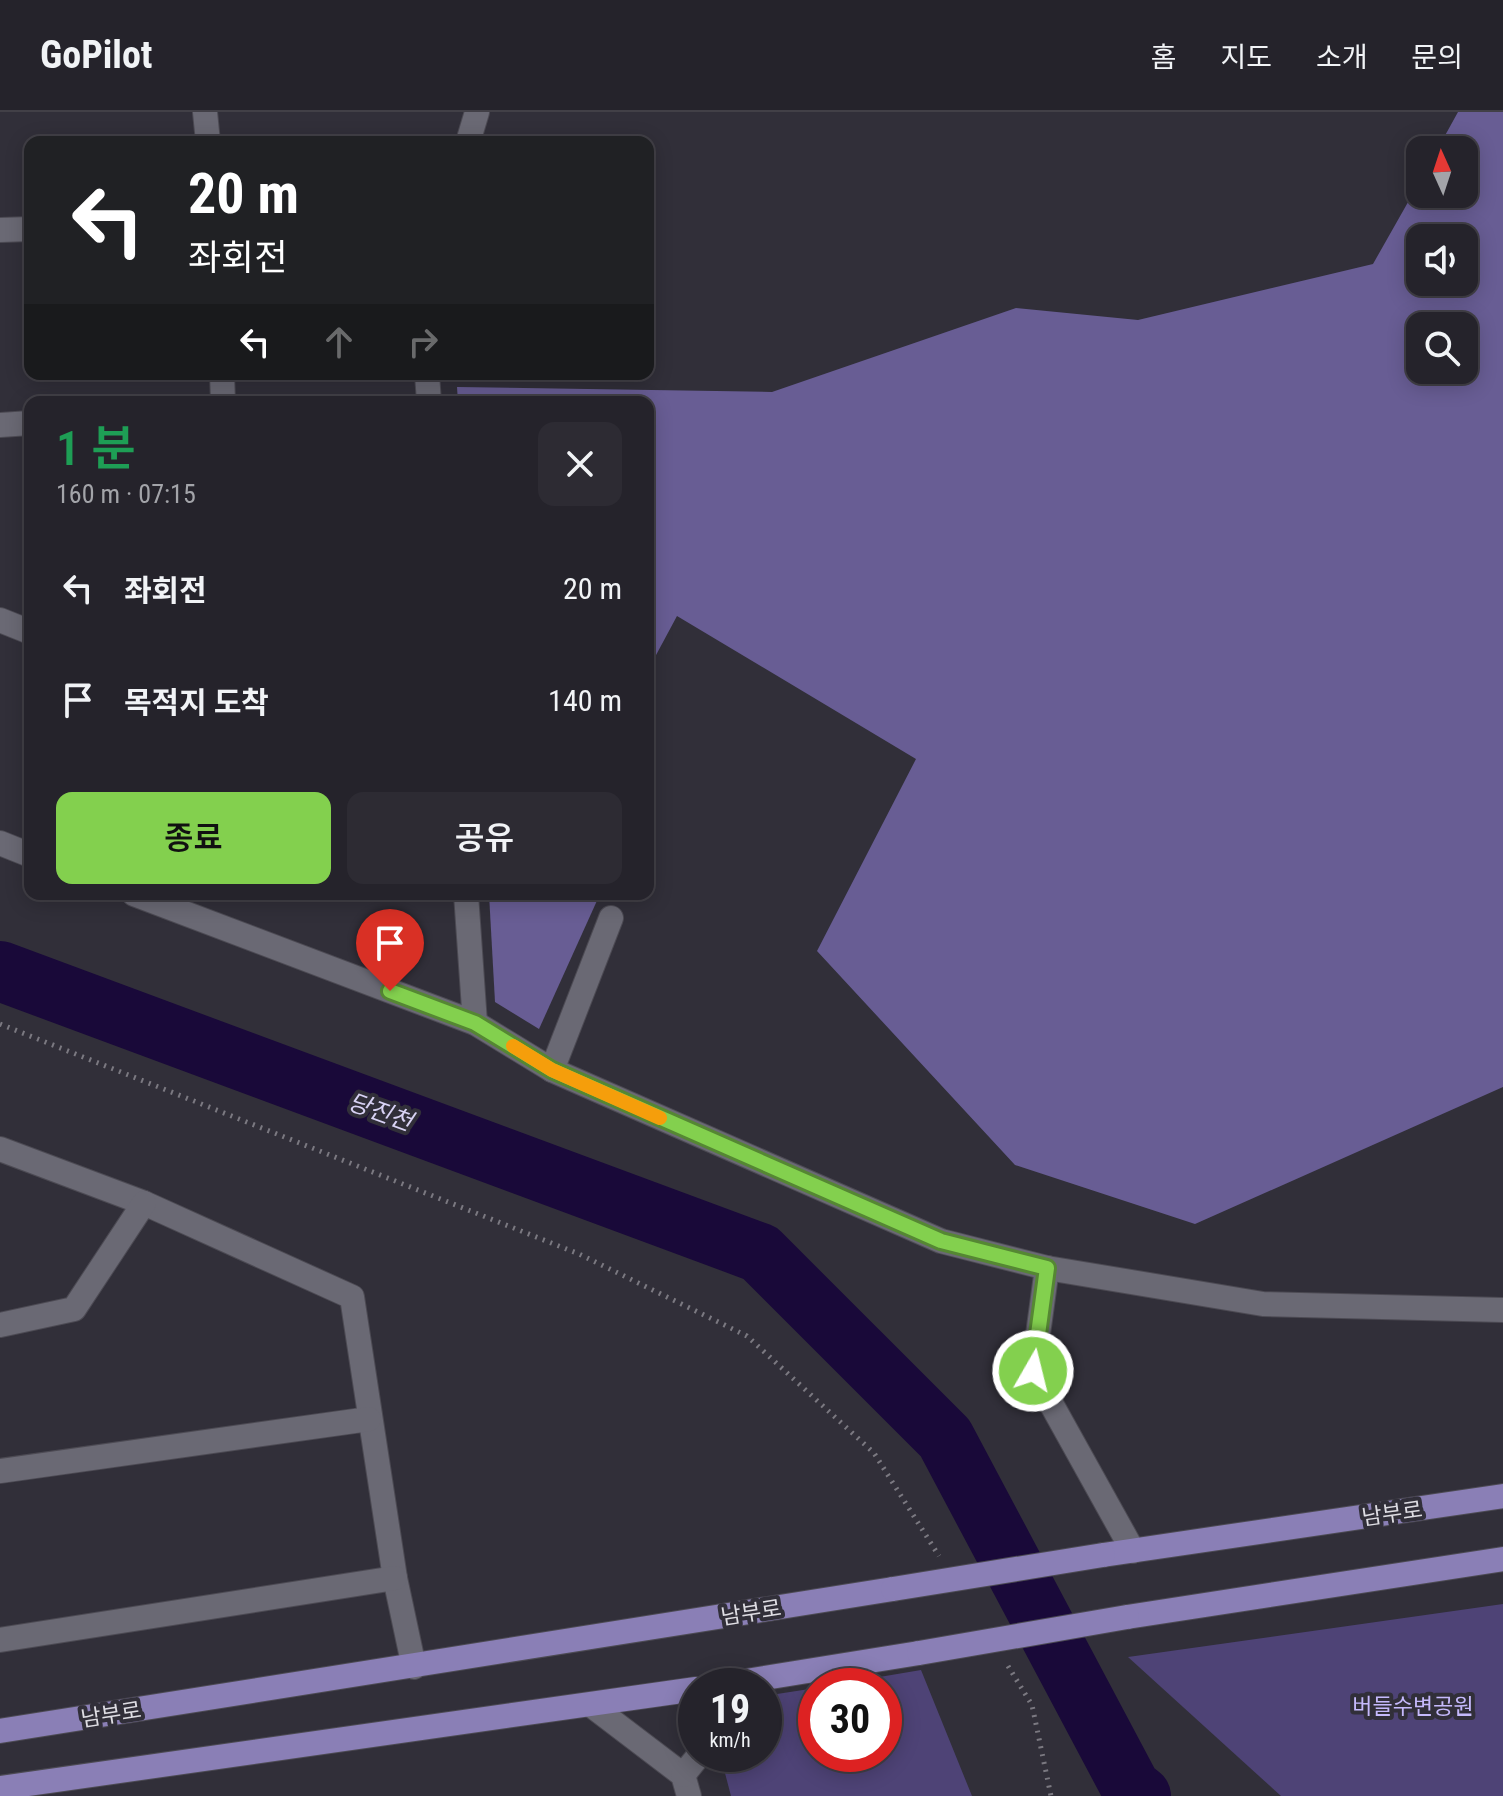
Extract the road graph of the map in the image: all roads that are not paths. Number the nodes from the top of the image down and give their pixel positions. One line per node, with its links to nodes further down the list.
1 (205, 112): 3 (street)
2 (477, 112): 4 (street)
3 (207, 136)
4 (470, 136)
5 (24, 229): 6 (street)
6 (0, 230)
7 (24, 423): 8 (street)
8 (0, 425)
9 (0, 620): 10 (street)
10 (24, 630)
11 (0, 843): 12 (street)
12 (24, 853)
13 (150, 900): 16 (street)
14 (466, 900): 16 (street)
15 (611, 918): 17 (street)
16 (475, 1023): 17 (street)
17 (552, 1070): 20 (street)
18 (0, 1149): 19 (street)
19 (144, 1203): 22 (street); 23 (street)
20 (1047, 1268): 21 (street); 26 (street)
21 (1503, 1310)
22 (0, 1325)
23 (369, 1419): 24 (street); 28 (street)
24 (0, 1471)
25 (1503, 1496): 26 (main road, 남부로)
26 (1133, 1551): 30 (main road, 남부로, bridge)
27 (1503, 1559): 31 (main road, bridge)
28 (395, 1578): 29 (street); 30 (street)
29 (0, 1640)
30 (414, 1667): 34 (main road, 남부로)
31 (782, 1678)
32 (678, 1692): 33 (main road)
33 (591, 1705): 35 (street); 36 (main road)
34 (0, 1731)
35 (686, 1785)
36 (0, 1788)

